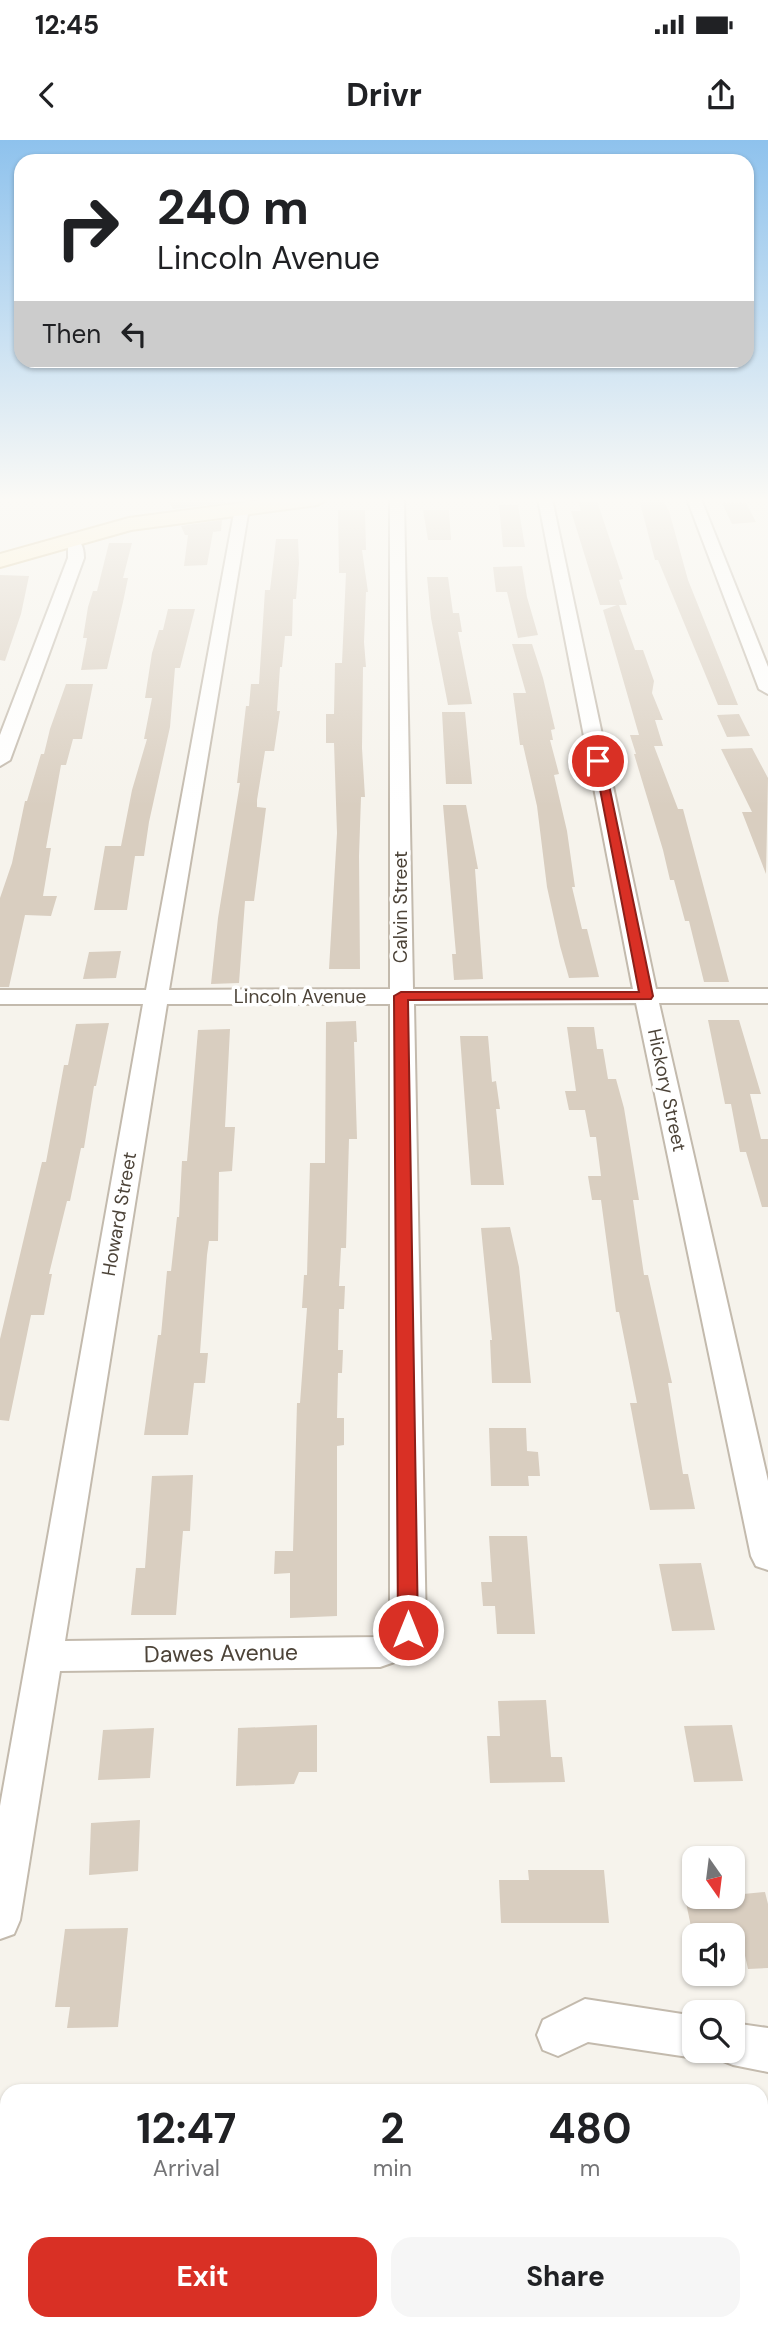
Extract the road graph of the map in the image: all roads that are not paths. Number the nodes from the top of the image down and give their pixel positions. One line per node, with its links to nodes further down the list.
1 (58, 601): 7 (street)
2 (226, 601): 13 (street, Howard Street)
3 (398, 601): 9 (street, Calvin Street)
4 (566, 601): 10 (street, Hickory Street)
5 (734, 601): 6 (street)
6 (768, 689)
7 (7, 723): 8 (street)
8 (0, 760)
9 (401, 996): 10 (street, Lincoln Avenue); 13 (street, Lincoln Avenue); 15 (street, Calvin Street)
10 (646, 996): 11 (street, Lincoln Avenue); 14 (street, Hickory Street)
11 (768, 996)
12 (0, 997): 13 (street, Lincoln Avenue)
13 (156, 997): 16 (street, Howard Street)
14 (768, 1556)
15 (396, 1646): 16 (street, Dawes Avenue)
16 (45, 1656): 17 (street, Howard Street)
17 (0, 1920)
18 (558, 2035): 19 (street)
19 (682, 2035)
20 (745, 2046): 21 (street)
21 (768, 2050)

